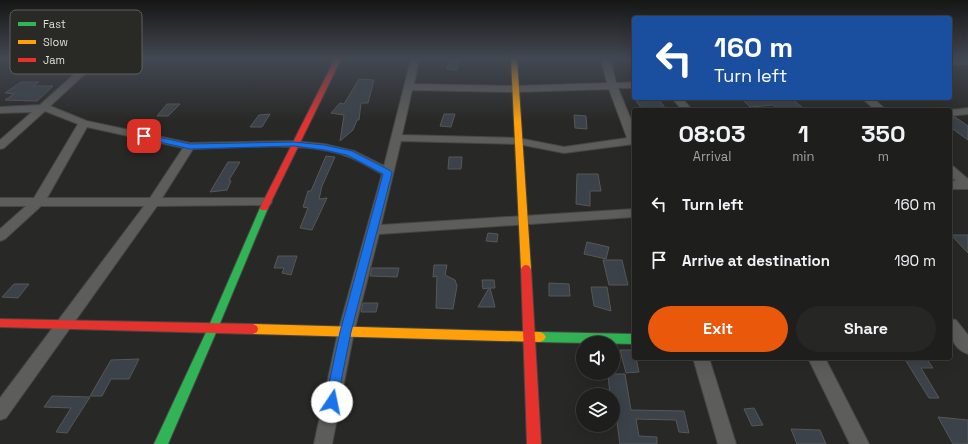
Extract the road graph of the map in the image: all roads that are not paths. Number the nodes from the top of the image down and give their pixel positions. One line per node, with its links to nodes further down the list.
1 (76, 80): 11 (street)
2 (328, 80): 21 (street)
3 (410, 80): 7 (street)
4 (515, 80): 9 (street)
5 (610, 80): 8 (street)
6 (632, 85): 8 (street)
7 (408, 87): 9 (street); 18 (street)
8 (612, 87): 9 (street); 17 (street)
9 (515, 89): 20 (street)
10 (869, 100): 12 (street)
11 (45, 108): 13 (street); 16 (street); 22 (street)
12 (879, 108)
13 (0, 110)
14 (968, 111): 15 (street)
15 (952, 113)
16 (84, 123): 23 (street); 29 (street)
17 (632, 135)
18 (396, 138): 20 (street); 25 (street)
19 (632, 140): 20 (street)
20 (518, 141): 33 (street)
21 (294, 144): 23 (street); 25 (street); 30 (street)
22 (0, 146)
23 (190, 146): 31 (street)
24 (952, 171): 26 (street)
25 (388, 173): 34 (street)
26 (968, 184): 27 (street)
27 (952, 185)
28 (0, 202): 29 (street)
29 (38, 202): 31 (street); 35 (street)
30 (266, 202): 31 (street); 39 (street)
31 (153, 203): 37 (street)
32 (632, 213): 33 (street)
33 (522, 221): 34 (street); 41 (street)
34 (372, 230): 40 (street)
35 (0, 236)
36 (0, 324): 37 (street)
37 (64, 324): 39 (street); 46 (street)
38 (952, 327): 43 (street)
39 (213, 328): 40 (street); 47 (street)
40 (346, 332): 41 (street); 48 (street)
41 (531, 336): 42 (street); 49 (street)
42 (632, 339)
43 (968, 348)
44 (702, 360): 50 (street)
45 (817, 360): 51 (street)
46 (0, 412)
47 (161, 444)
48 (323, 444)
49 (534, 444)
50 (727, 444)
51 (860, 444)

